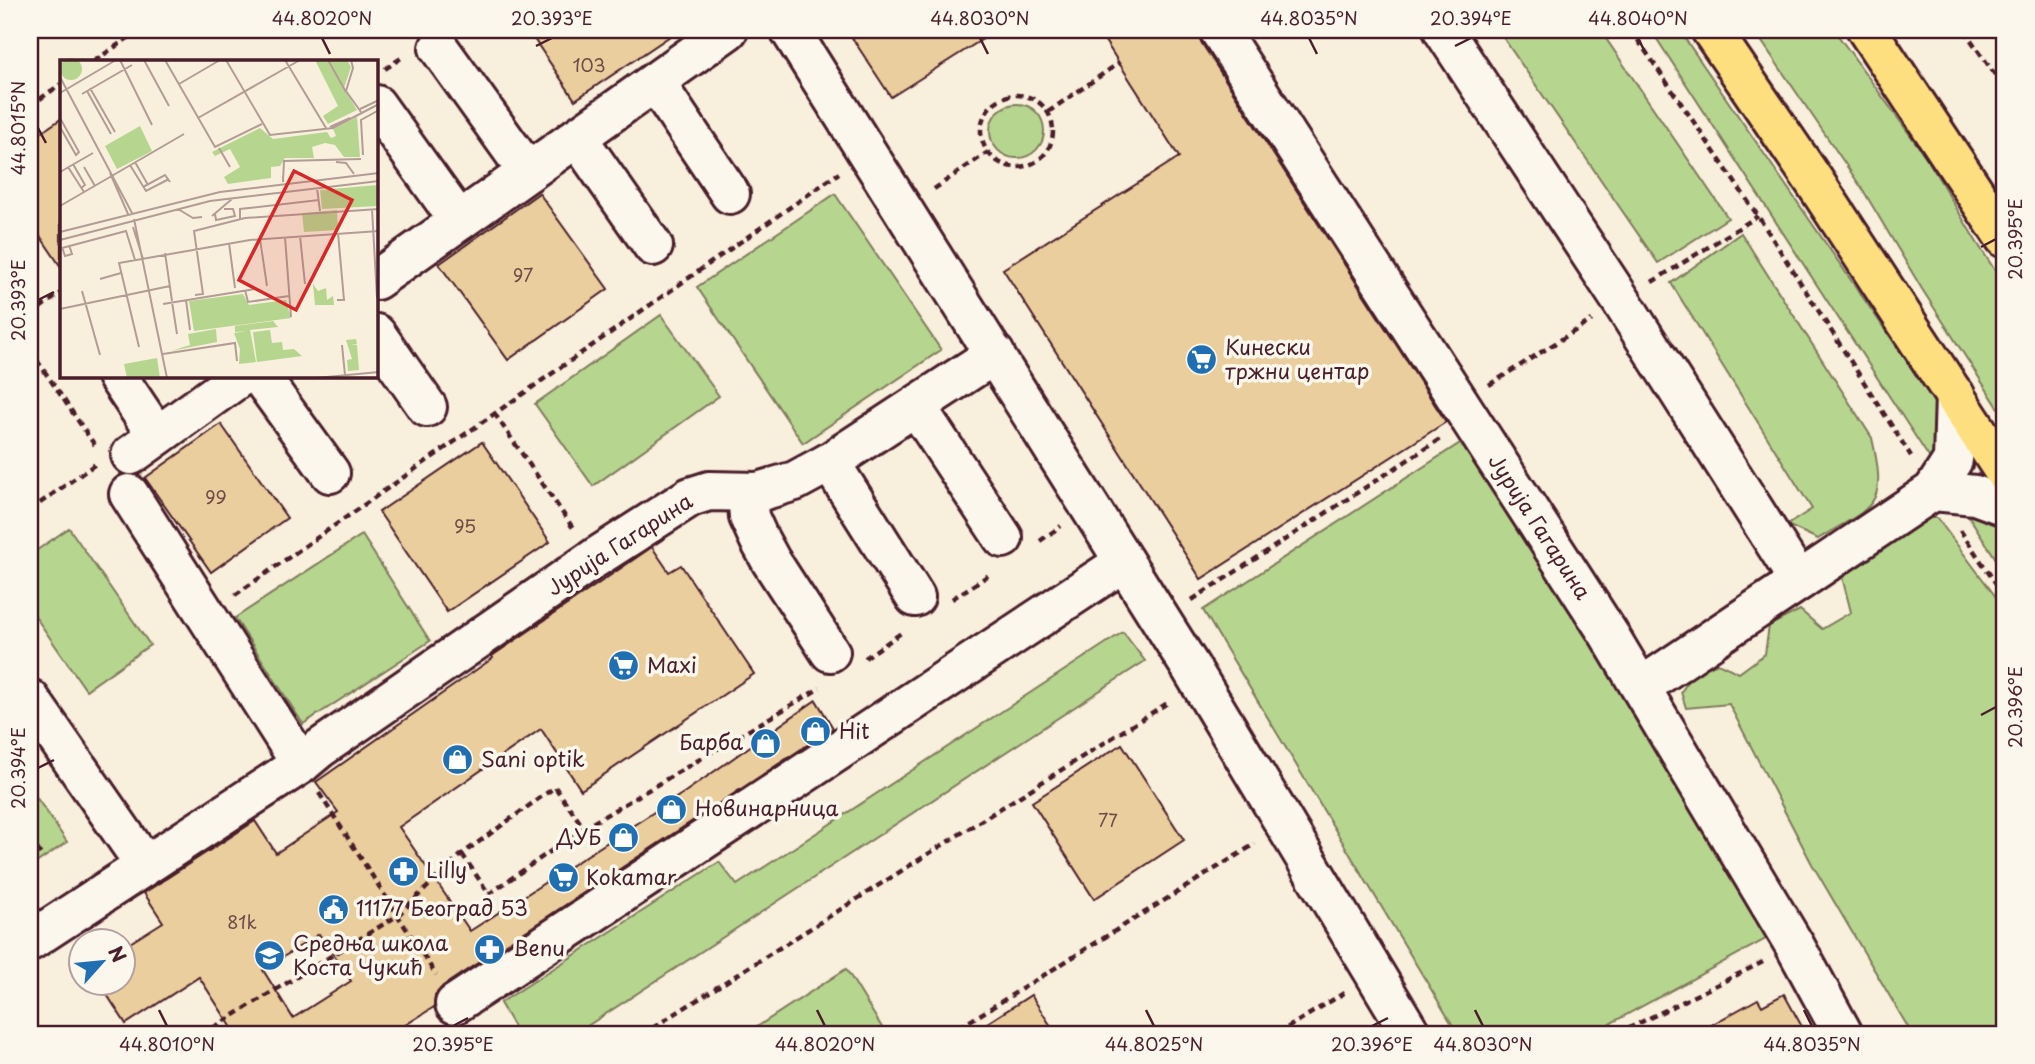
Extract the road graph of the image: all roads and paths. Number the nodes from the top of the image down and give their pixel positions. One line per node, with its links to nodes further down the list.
1 (140, 30): 11 (path)
2 (728, 30): 13 (street)
3 (790, 30): 22 (street)
4 (1219, 30): 43 (street, Јурија Гагарина)
5 (1443, 30): 57 (street)
6 (1631, 30): 48 (path)
7 (1712, 30): 39 (main road)
8 (1867, 30): 28 (main road)
9 (1964, 30): 15 (path)
10 (439, 48): 24 (street)
11 (95, 60)
12 (1119, 63): 20 (path)
13 (655, 82): 21 (street); 25 (street)
14 (59, 85): 17 (path)
15 (2005, 89)
16 (30, 90): 17 (path)
17 (37, 101): 18 (path)
18 (30, 106)
19 (378, 107): 27 (street)
20 (1048, 112): 23 (path); 23 (path)
21 (577, 137): 24 (street); 29 (street)
22 (868, 152): 26 (street); 42 (path)
23 (988, 152): 26 (path)
24 (528, 172): 27 (street)
25 (730, 194)
26 (904, 210): 35 (street)
27 (459, 221): 30 (street)
28 (2005, 238)
29 (653, 246)
30 (378, 279)
31 (60, 295): 32 (path)
32 (30, 314)
33 (378, 337): 41 (street)
34 (30, 350): 44 (path)
35 (995, 354): 40 (street, Јурија Гагарина); 52 (street)
36 (117, 378): 44 (street)
37 (241, 378): 44 (street)
38 (244, 378): 46 (street)
39 (1955, 396): 47 (main road); 48 (street)
40 (916, 406): 45 (street, Јурија Гагарина); 54 (street)
41 (427, 407)
42 (494, 414): 55 (path); 60 (path)
43 (1470, 419): 61 (path); 64 (street, Јурија Гагарина)
44 (128, 446)
45 (830, 462): 49 (street, Јурија Гагарина); 59 (street)
46 (330, 473)
47 (2005, 473)
48 (1933, 491): 51 (street); 57 (street); 58 (path)
49 (747, 492): 55 (street, Јурија Гагарина); 62 (street)
50 (129, 494): 53 (path); 60 (street)
51 (2005, 506)
52 (1091, 507): 54 (path); 56 (street)
53 (30, 510)
54 (1013, 550): 59 (path)
55 (595, 558): 66 (street, Јурија Гагарина)
56 (1125, 562): 61 (street); 77 (street)
57 (1799, 582): 64 (street)
58 (2005, 597)
59 (924, 609): 62 (path)
60 (207, 614): 66 (street)
61 (1161, 621): 63 (street)
62 (836, 668): 68 (path)
63 (1200, 683): 67 (street); 79 (path)
64 (1640, 687): 75 (street, Јурија Гагарина)
65 (30, 699): 72 (street)
66 (301, 764): 72 (street, Јурија Гагарина); 73 (path)
67 (1286, 824): 76 (street); 80 (path)
68 (584, 828): 70 (path); 70 (path)
69 (30, 838): 71 (path)
70 (462, 853): 73 (path)
71 (43, 858)
72 (145, 865): 74 (street, Јурија Гагарина)
73 (397, 916): 77 (path); 78 (path)
74 (30, 941)
75 (1795, 946): 83 (path); 84 (street, Јурија Гагарина)
76 (1375, 975): 81 (path); 82 (street)
77 (454, 1004)
78 (203, 1034)
79 (643, 1034)
80 (949, 1034)
81 (1276, 1034)
82 (1410, 1034)
83 (1617, 1034)
84 (1843, 1034)

